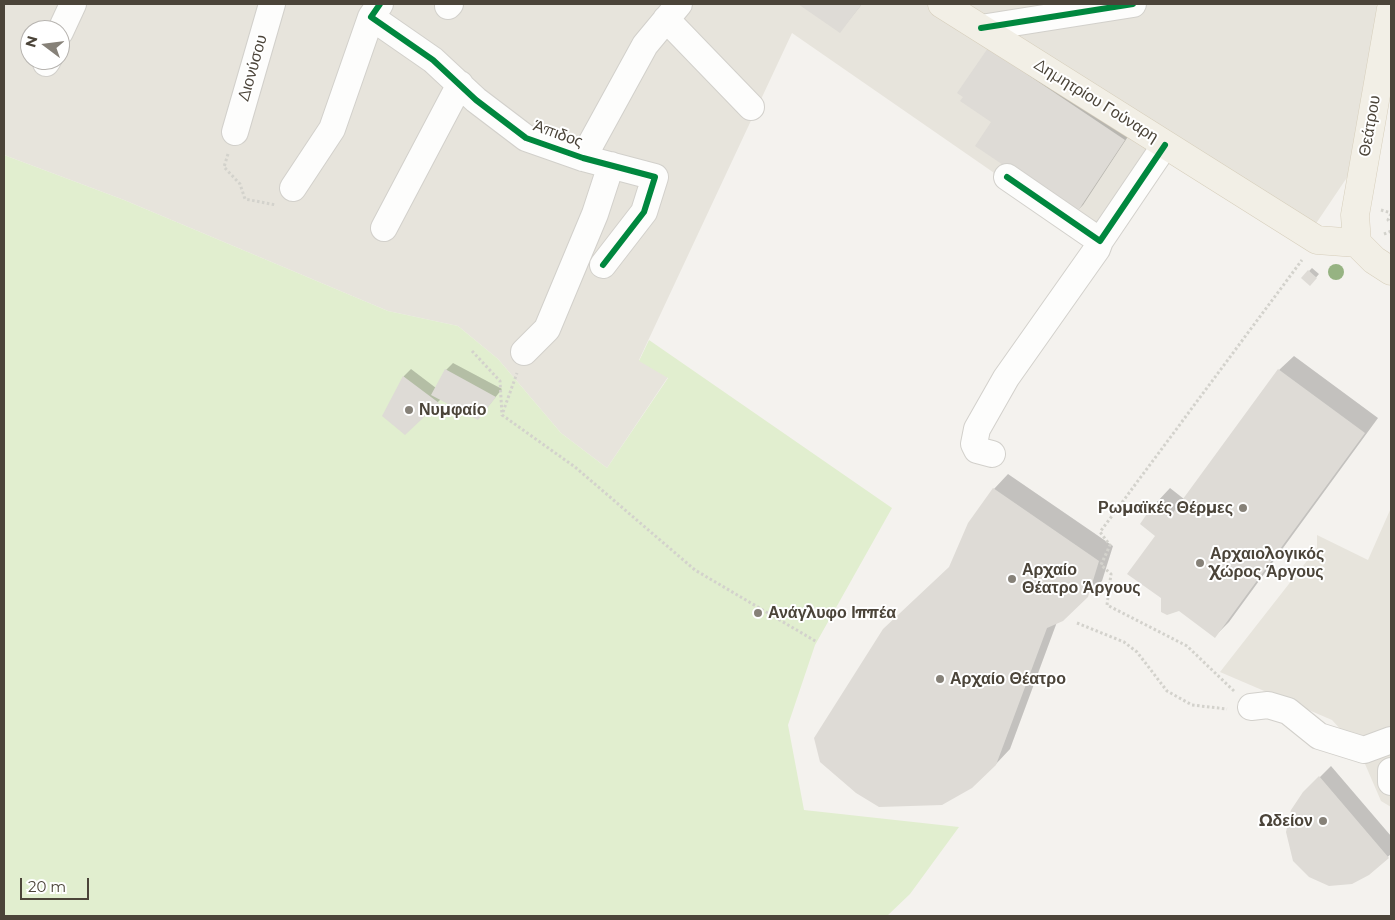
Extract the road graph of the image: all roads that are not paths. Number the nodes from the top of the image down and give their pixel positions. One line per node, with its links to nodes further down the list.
1 (72, 4): 8 (street)
2 (272, 4): 12 (street, Διονύσου)
3 (942, 4): 9 (main road, Δημητρίου Γούναρη)
4 (1133, 4): 9 (street)
5 (1391, 9): 20 (main road, Θεάτρου)
6 (376, 10): 10 (street, Άπιδος); 17 (street)
7 (673, 11): 11 (street); 14 (street, Άπιδος)
8 (65, 20)
9 (981, 28): 13 (main road, Δημητρίου Γούναρη)
10 (460, 84): 14 (street, Άπιδος); 18 (street)
11 (751, 107)
12 (235, 132)
13 (1165, 145): 19 (street); 20 (main road, Δημητρίου Γούναρη)
14 (583, 158): 15 (street, Άπιδος)
15 (611, 165): 21 (street, Άπιδος); 23 (street)
16 (1007, 177): 19 (street)
17 (286, 197)
18 (384, 228)
19 (1100, 240): 24 (street)
20 (1357, 243): 22 (main road)
21 (603, 265)
22 (1391, 272)
23 (524, 352)
24 (992, 454)
25 (1250, 707): 26 (street)
26 (1391, 740)
27 (1391, 772): 28 (street)
28 (1391, 782)

